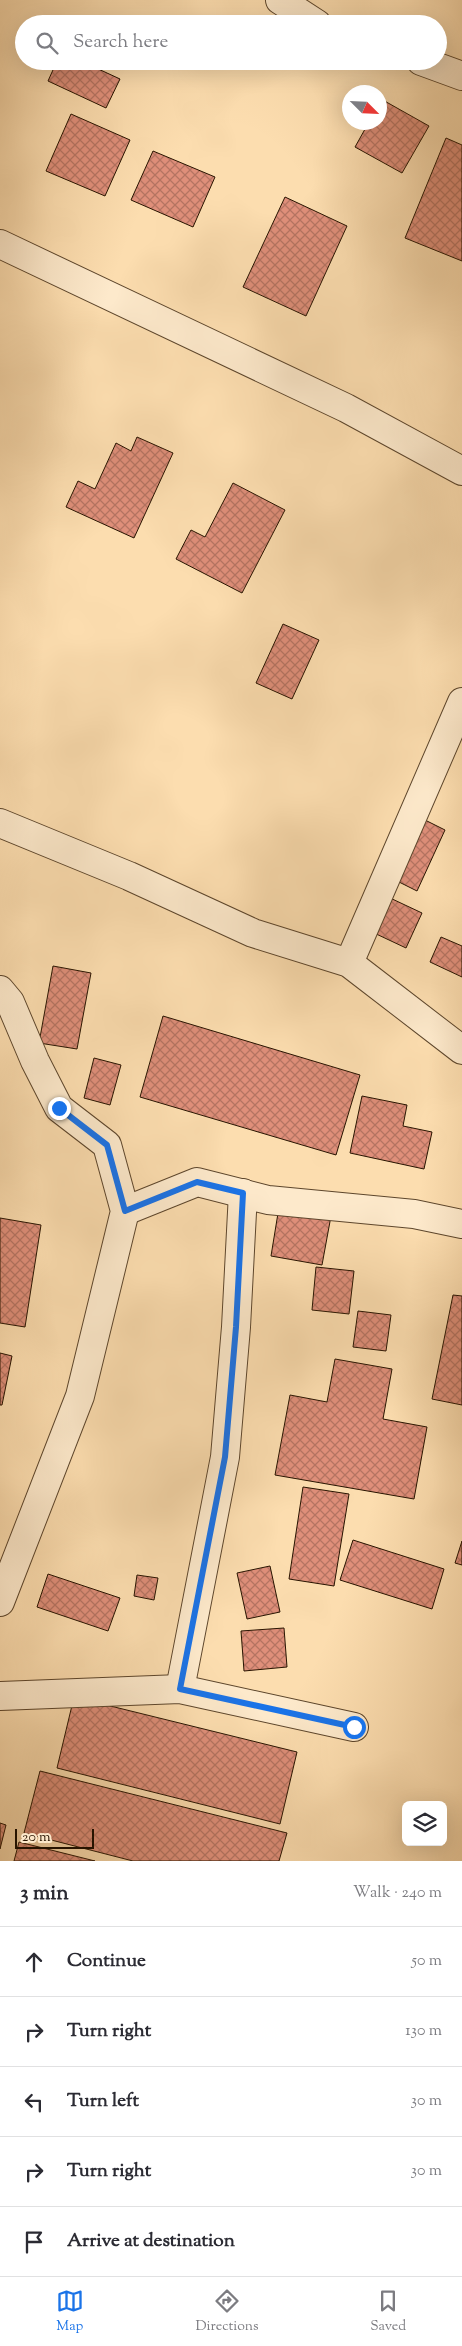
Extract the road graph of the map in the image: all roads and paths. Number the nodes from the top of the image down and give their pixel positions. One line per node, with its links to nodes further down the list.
1 (280, 0): 2 (street)
2 (303, 15)
3 (446, 70): 4 (street)
4 (462, 76)
5 (0, 244): 6 (street)
6 (461, 468)
7 (462, 702): 9 (street)
8 (0, 823): 9 (street)
9 (349, 963): 11 (street)
10 (0, 990): 13 (street)
11 (462, 1050)
12 (243, 1193): 13 (street); 14 (street); 16 (street)
13 (125, 1211): 15 (street)
14 (462, 1224)
15 (0, 1602)
16 (180, 1689): 17 (street); 18 (street)
17 (0, 1696)
18 (354, 1727)

